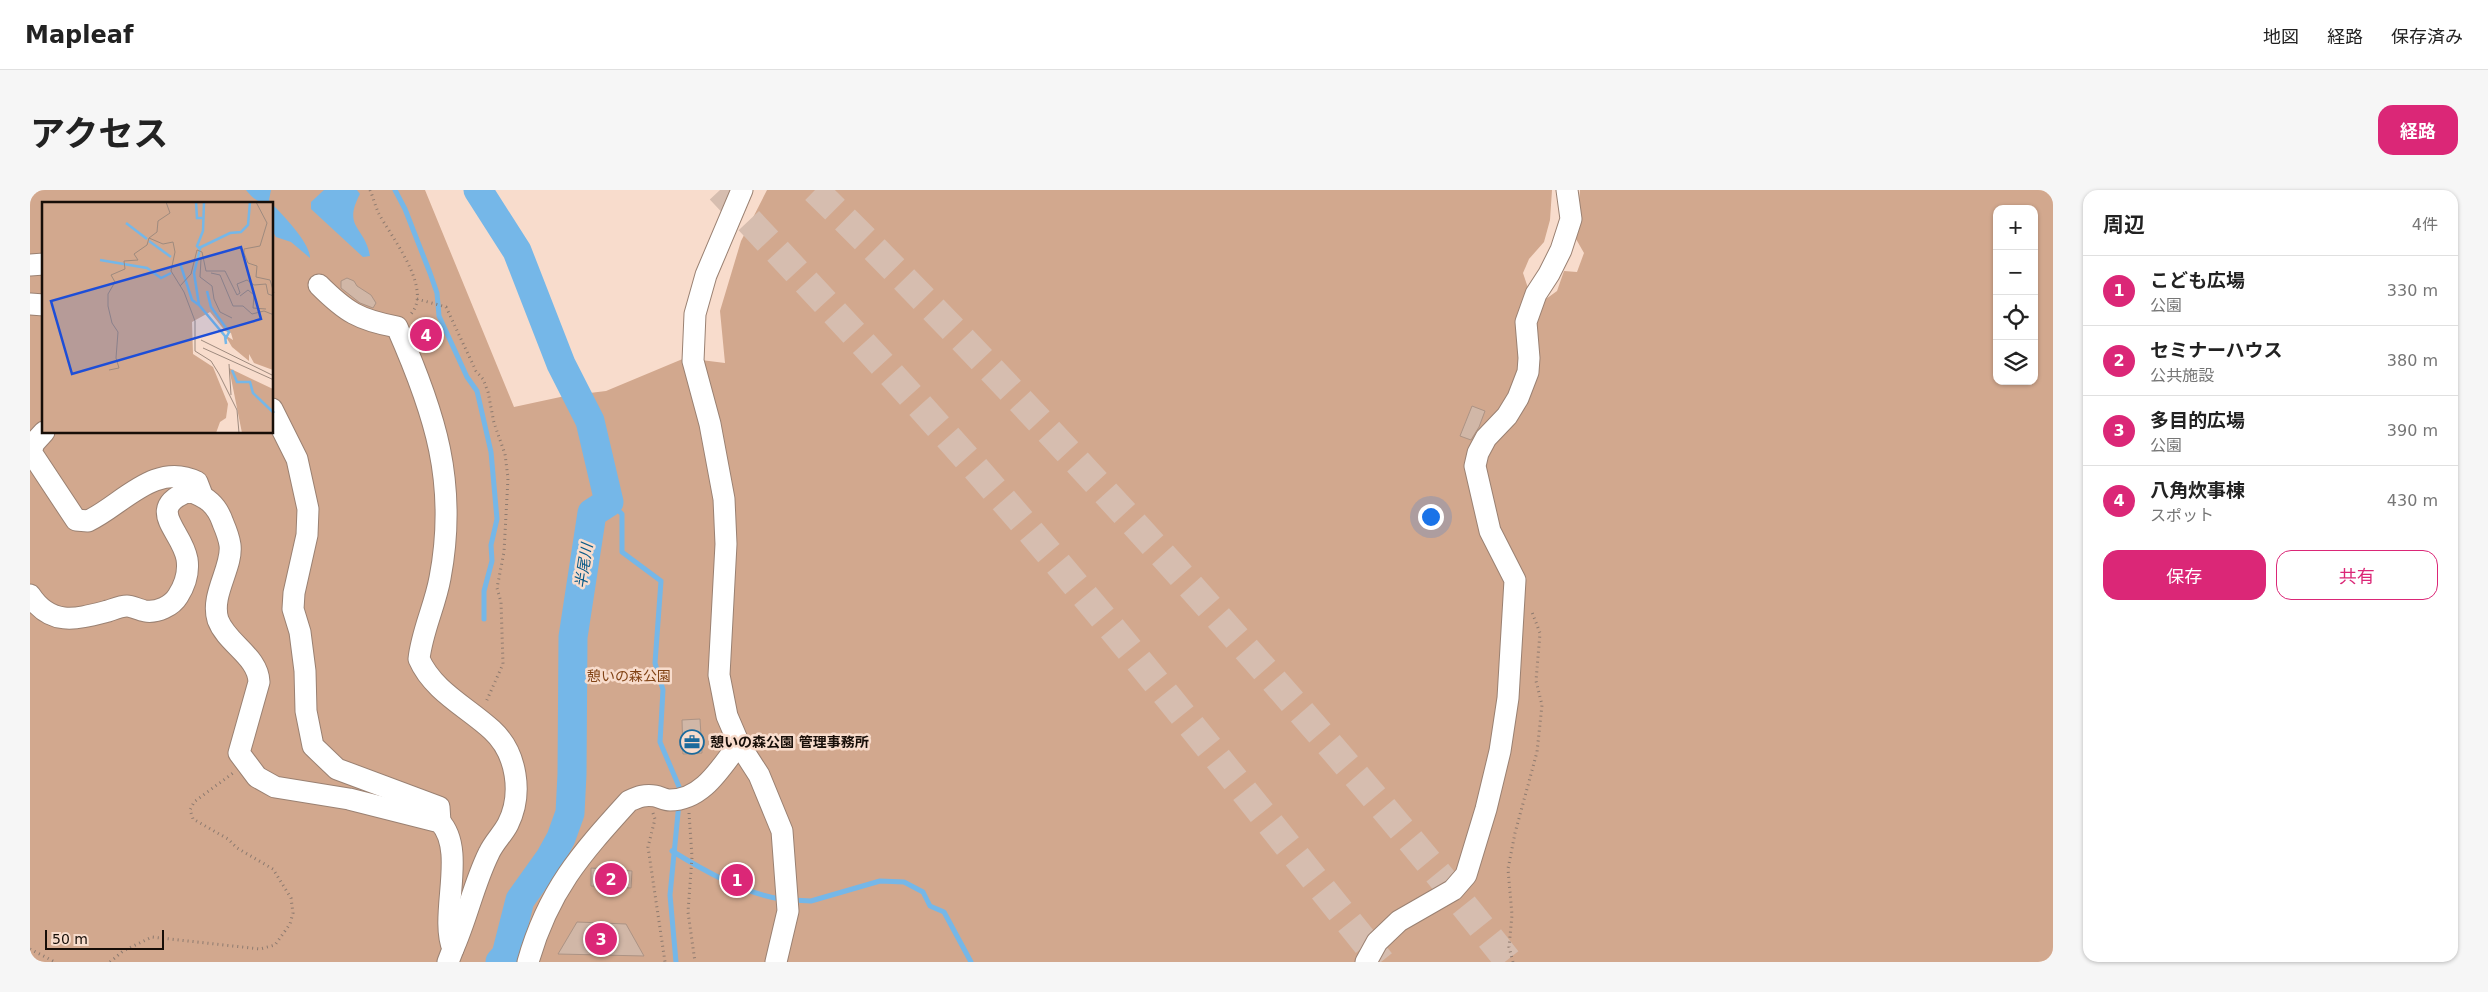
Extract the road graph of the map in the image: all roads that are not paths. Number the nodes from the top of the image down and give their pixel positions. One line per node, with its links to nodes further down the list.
1 (742, 190): 8 (street)
2 (1567, 190): 13 (street)
3 (319, 285): 10 (street)
4 (274, 412): 9 (street)
5 (42, 434): 6 (street)
6 (202, 496): 7 (street); 9 (street)
7 (30, 595)
8 (739, 744): 11 (street); 12 (street)
9 (440, 822): 10 (street)
10 (451, 955)
11 (528, 962)
12 (776, 962)
13 (1366, 962)

